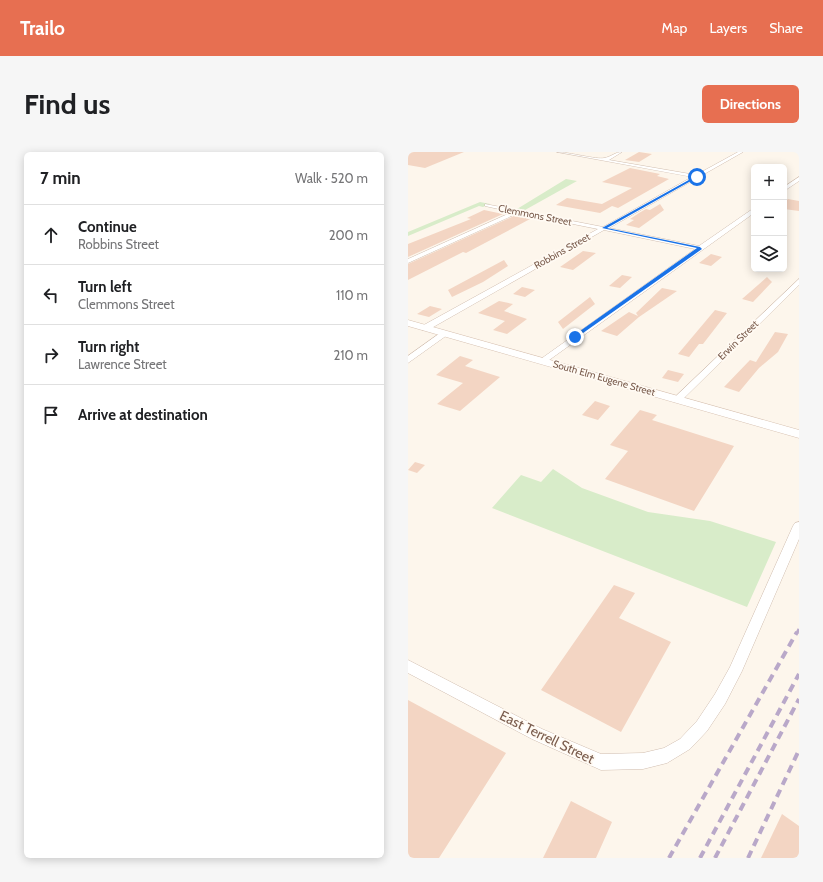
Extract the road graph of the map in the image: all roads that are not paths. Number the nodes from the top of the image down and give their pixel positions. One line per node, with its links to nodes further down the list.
1 (559, 152): 4 (street)
2 (620, 152): 4 (street)
3 (742, 152): 5 (street, Robbins Street)
4 (605, 160): 5 (street)
5 (697, 177): 11 (street, Robbins Street)
6 (799, 179): 7 (street)
7 (787, 187)
8 (487, 205): 9 (street, Clemmons Street)
9 (518, 211): 11 (street, Clemmons Street); 13 (street)
10 (751, 212): 12 (street)
11 (603, 228): 12 (street, Clemmons Street); 16 (street, Robbins Street)
12 (700, 248): 19 (street)
13 (408, 261)
14 (799, 281): 20 (street, Erwin Street)
15 (408, 323): 16 (main road, South Elm Eugene Street)
16 (425, 328): 17 (main road, South Elm Eugene Street)
17 (446, 333): 18 (street); 19 (main road, South Elm Eugene Street)
18 (408, 360)
19 (542, 360): 20 (main road, South Elm Eugene Street)
20 (676, 400): 21 (main road, South Elm Eugene Street)
21 (799, 434)
22 (799, 526): 23 (street, East Terrell Street)
23 (408, 666)

